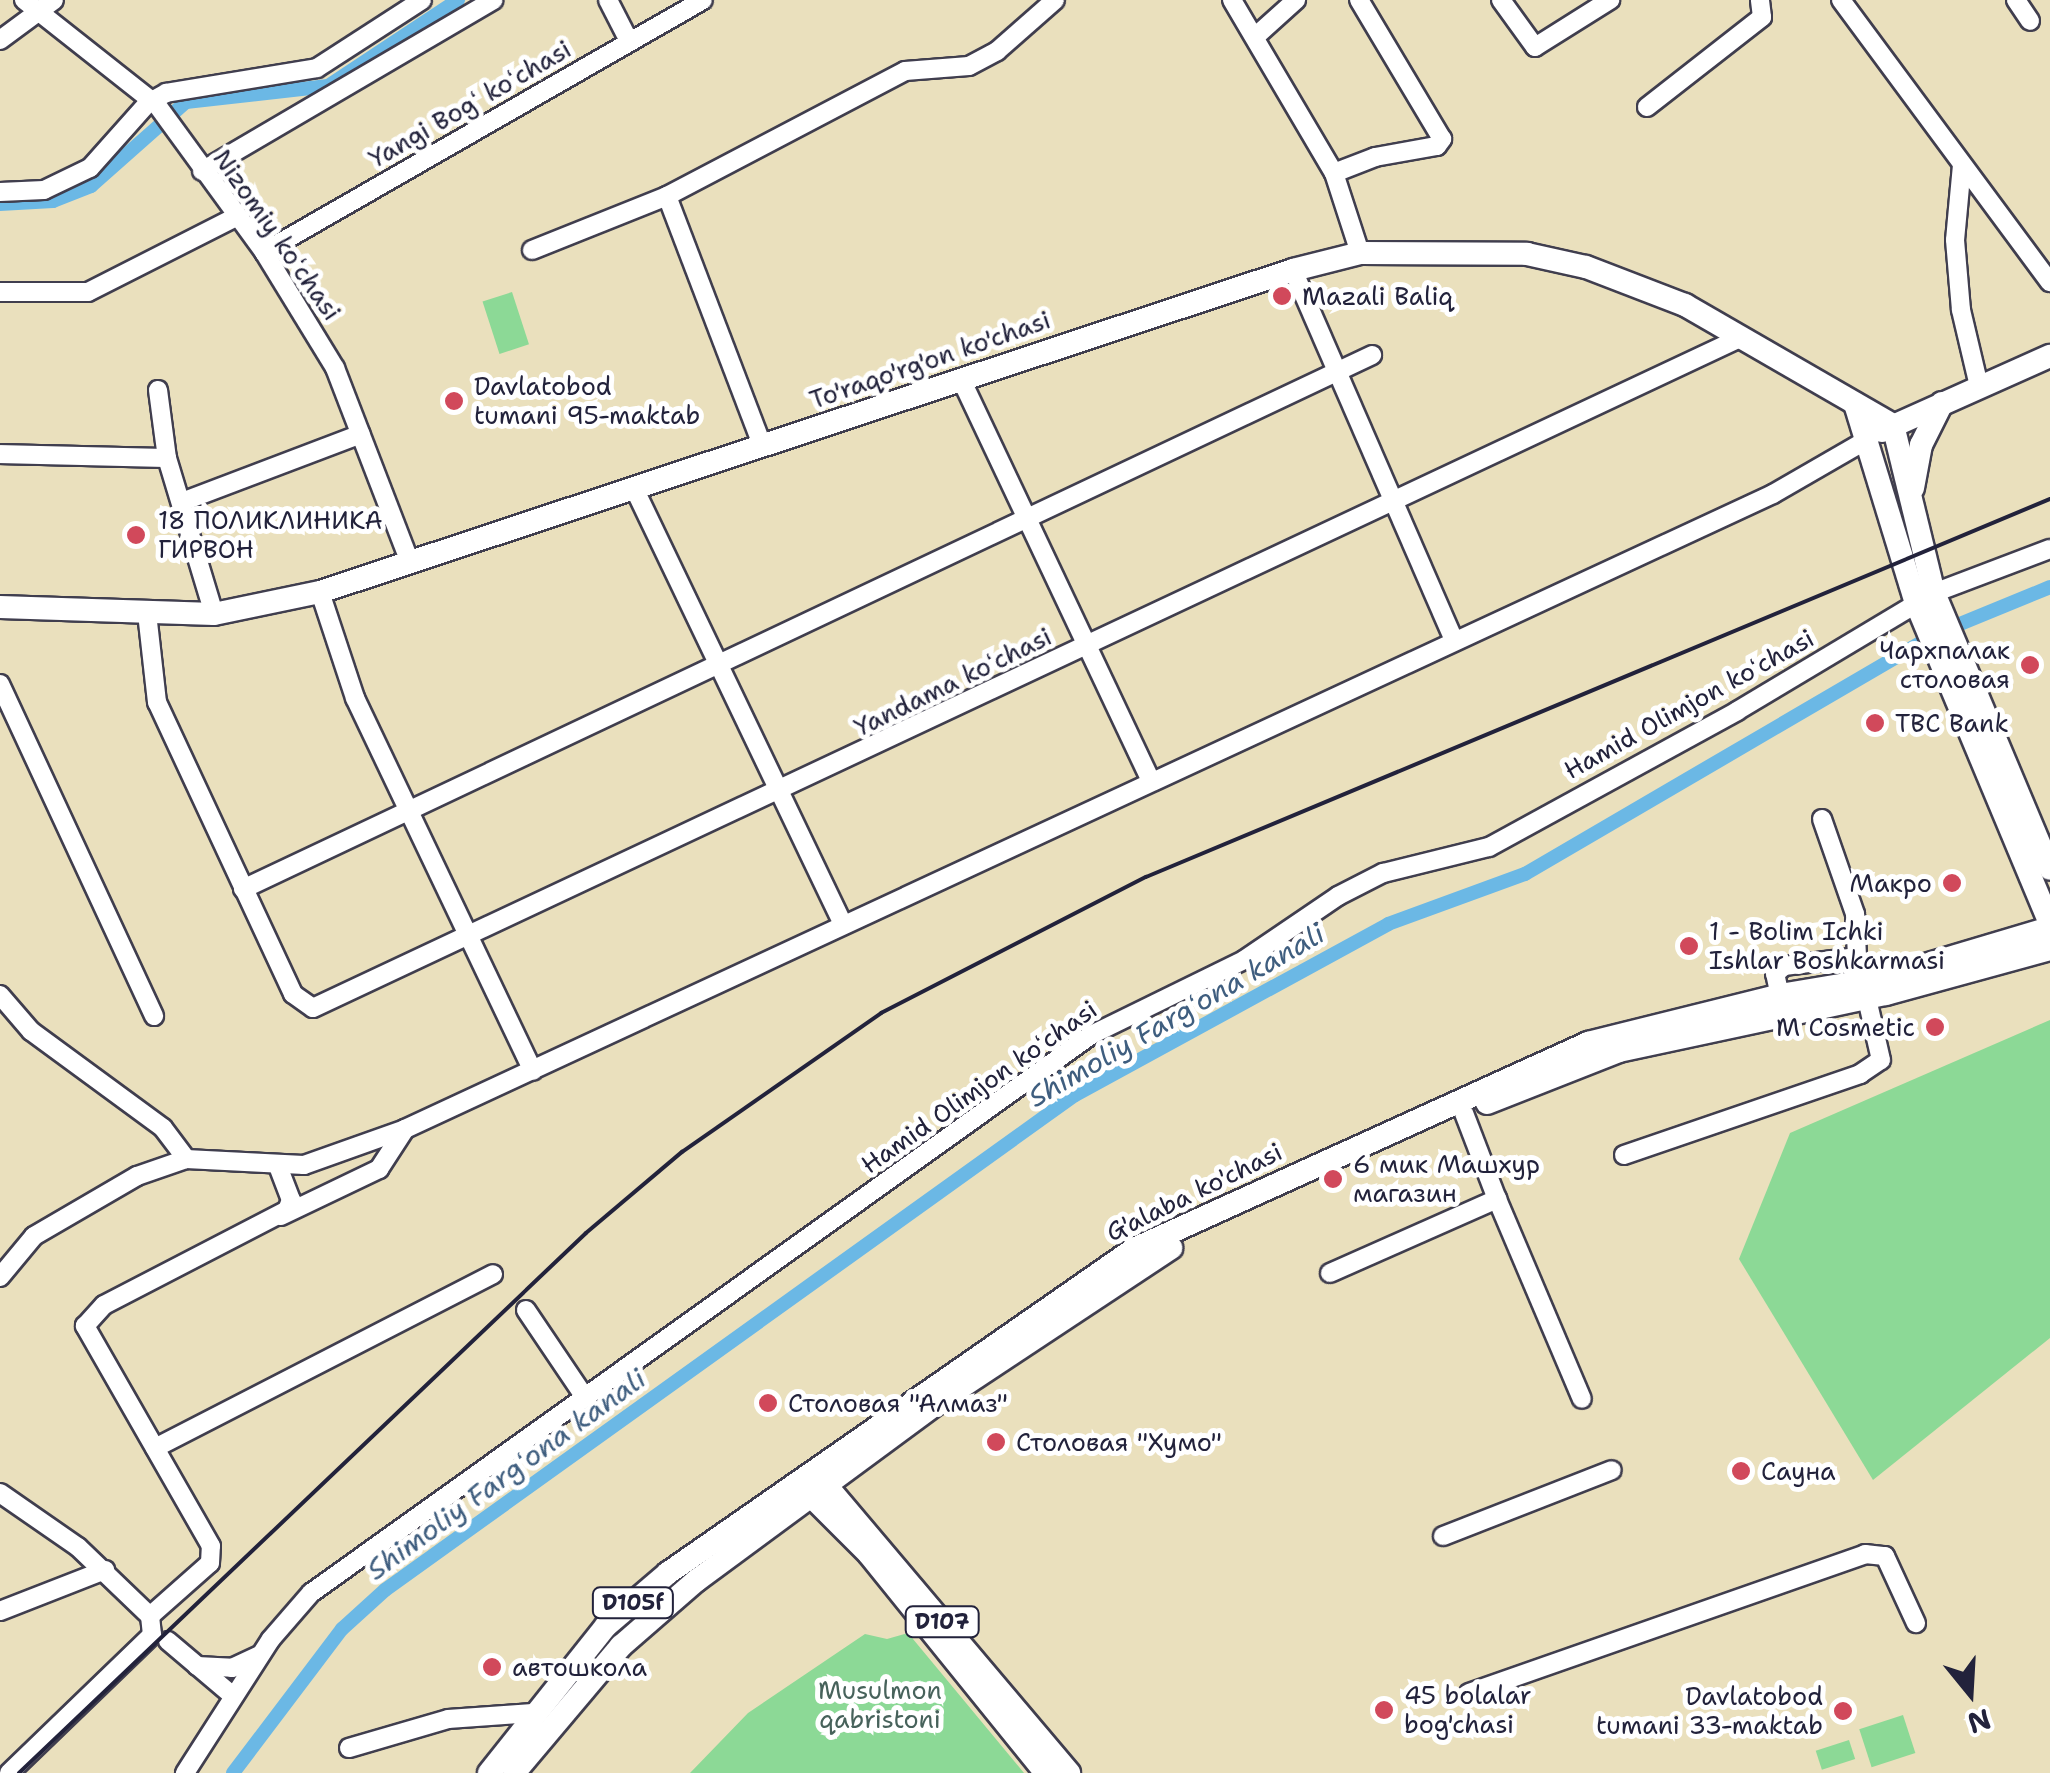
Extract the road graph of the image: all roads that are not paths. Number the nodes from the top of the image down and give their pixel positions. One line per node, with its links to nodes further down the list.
1 (54, 0): 15 (street)
2 (422, 0): 20 (street)
3 (494, 0): 23 (street)
4 (608, 0): 19 (street)
5 (702, 0): 19 (street, Yangi Bogʻ koʻchasi)
6 (1055, 0): 26 (street)
7 (1232, 0): 17 (street)
8 (1296, 0): 17 (street)
9 (1359, 0): 24 (street)
10 (1502, 0): 11 (street)
11 (1610, 0)
12 (1760, 0): 21 (street)
13 (1841, 0): 22 (street)
14 (2016, 0): 16 (street)
15 (29, 6): 18 (street); 20 (street, Nizomiy koʻchasi)
16 (2030, 21)
17 (1256, 36): 24 (street)
18 (0, 40)
19 (629, 41): 29 (street, Yangi Bogʻ koʻchasi)
20 (152, 104): 23 (street, Nizomiy koʻchasi); 25 (street)
21 (1647, 107)
22 (1962, 165): 32 (street); 39 (street)
23 (202, 171): 27 (street, Nizomiy koʻchasi)
24 (1334, 173): 30 (street)
25 (0, 192)
26 (666, 196): 28 (street); 46 (street)
27 (236, 217): 29 (street, Nizomiy koʻchasi); 33 (street)
28 (532, 250)
29 (264, 252): 44 (street, Nizomiy koʻchasi)
30 (1360, 253): 31 (main road, To'raqo'rg'on ko'chasi); 34 (main road, To'raqo'rg'on ko'chasi)
31 (1293, 270): 37 (street); 38 (main road, To'raqo'rg'on ko'chasi)
32 (2050, 282)
33 (0, 292)
34 (1742, 337): 42 (main road, To'raqo'rg'on ko'chasi); 52 (street, Yandama koʻchasi)
35 (1372, 355): 37 (street)
36 (2050, 356): 39 (main road)
37 (1334, 374): 52 (street); 53 (street)
38 (961, 378): 46 (main road, To'raqo'rg'on ko'chasi); 53 (street)
39 (1979, 386): 41 (main road)
40 (158, 390): 48 (street)
41 (1942, 403): 43 (main road); 50 (main road)
42 (1856, 408): 43 (main road, To'raqo'rg'on ko'chasi); 45 (main road)
43 (1893, 425): 45 (main road); 50 (main road)
44 (360, 434): 51 (street); 55 (street, Nizomiy koʻchasi)
45 (1870, 438): 57 (main road); 61 (street)
46 (762, 445): 49 (main road, To'raqo'rg'on ko'chasi)
47 (0, 454): 48 (street)
48 (167, 458): 51 (street)
49 (635, 490): 55 (main road, To'raqo'rg'on ko'chasi); 64 (street)
50 (1911, 501): 57 (main road)
51 (182, 502): 60 (street)
52 (1394, 502): 61 (street); 62 (street, Yandama koʻchasi)
53 (1025, 518): 62 (street); 64 (street)
54 (2050, 549): 57 (street, Hamid Olimjon koʻchasi)
55 (410, 562): 56 (main road, To'raqo'rg'on ko'chasi)
56 (320, 592): 60 (main road, To'raqo'rg'on ko'chasi); 68 (street)
57 (1925, 598): 63 (main road); 95 (street, Hamid Olimjon koʻchasi)
58 (0, 607): 59 (main road, To'raqo'rg'on ko'chasi)
59 (146, 613): 60 (main road, To'raqo'rg'on ko'chasi); 71 (street, Yandama koʻchasi)
60 (214, 614)
61 (1452, 638): 66 (street)
62 (1086, 646): 66 (street); 67 (street, Yandama koʻchasi)
63 (1949, 659): 70 (main road); 73 (main road)
64 (719, 667): 67 (street); 68 (street)
65 (0, 684): 81 (street)
66 (1150, 778): 72 (street)
67 (778, 793): 72 (street); 74 (street, Yandama koʻchasi)
68 (411, 809): 71 (street); 74 (street)
69 (1822, 819): 77 (street)
70 (2050, 869)
71 (244, 889): 74 (street, Yandama koʻchasi)
72 (842, 924): 82 (street)
73 (2050, 926): 76 (main road, D105f)
74 (470, 937): 82 (street)
75 (2050, 949): 76 (main road, D105f)
76 (2015, 950): 78 (main road, G'alaba ko'chasi / D105f)
77 (1856, 957): 78 (street); 80 (street)
78 (1866, 990): 80 (main road, G'alaba ko'chasi / D105f); 85 (street)
79 (0, 995): 86 (street)
80 (1781, 1003): 83 (main road, G'alaba ko'chasi / D105f); 94 (main road, G'alaba ko'chasi / D105f)
81 (154, 1016)
82 (533, 1071): 84 (street)
83 (1464, 1113): 88 (street); 94 (main road, G'alaba ko'chasi / D105f)
84 (405, 1129): 87 (street); 89 (street)
85 (1624, 1156)
86 (186, 1159): 87 (street); 92 (street)
87 (278, 1166): 89 (street)
88 (1497, 1200): 90 (street); 96 (street)
89 (276, 1218): 97 (street)
90 (1330, 1272)
91 (493, 1274): 97 (street)
92 (0, 1277)
93 (526, 1310): 95 (street)
94 (1047, 1317): 99 (main road, G'alaba ko'chasi / D105f)
95 (584, 1396): 107 (street, Hamid Olimjon koʻchasi)
96 (1582, 1399)
97 (155, 1448): 104 (street)
98 (1612, 1470): 101 (street)
99 (813, 1485): 111 (main road, G'alaba ko'chasi / D105f); 116 (main road, G'alaba ko'chasi / D105f); 117 (main road, D107); 118 (main road, D107)
100 (0, 1493): 102 (street)
101 (1443, 1536)
102 (105, 1570): 103 (street); 104 (street)
103 (0, 1611)
104 (150, 1616): 113 (street)
105 (1916, 1623): 109 (street)
106 (168, 1641): 108 (street)
107 (260, 1654): 108 (street); 110 (street, Hamid Olimjon koʻchasi)
108 (197, 1666): 110 (street)
109 (1469, 1694)
110 (233, 1696): 114 (street, Hamid Olimjon koʻchasi)
111 (534, 1713): 112 (street); 115 (main road, G'alaba ko'chasi / D105f)
112 (349, 1748)
113 (9, 1773)
114 (185, 1773)
115 (489, 1773)
116 (514, 1773)
117 (1046, 1773)
118 (1068, 1773)

